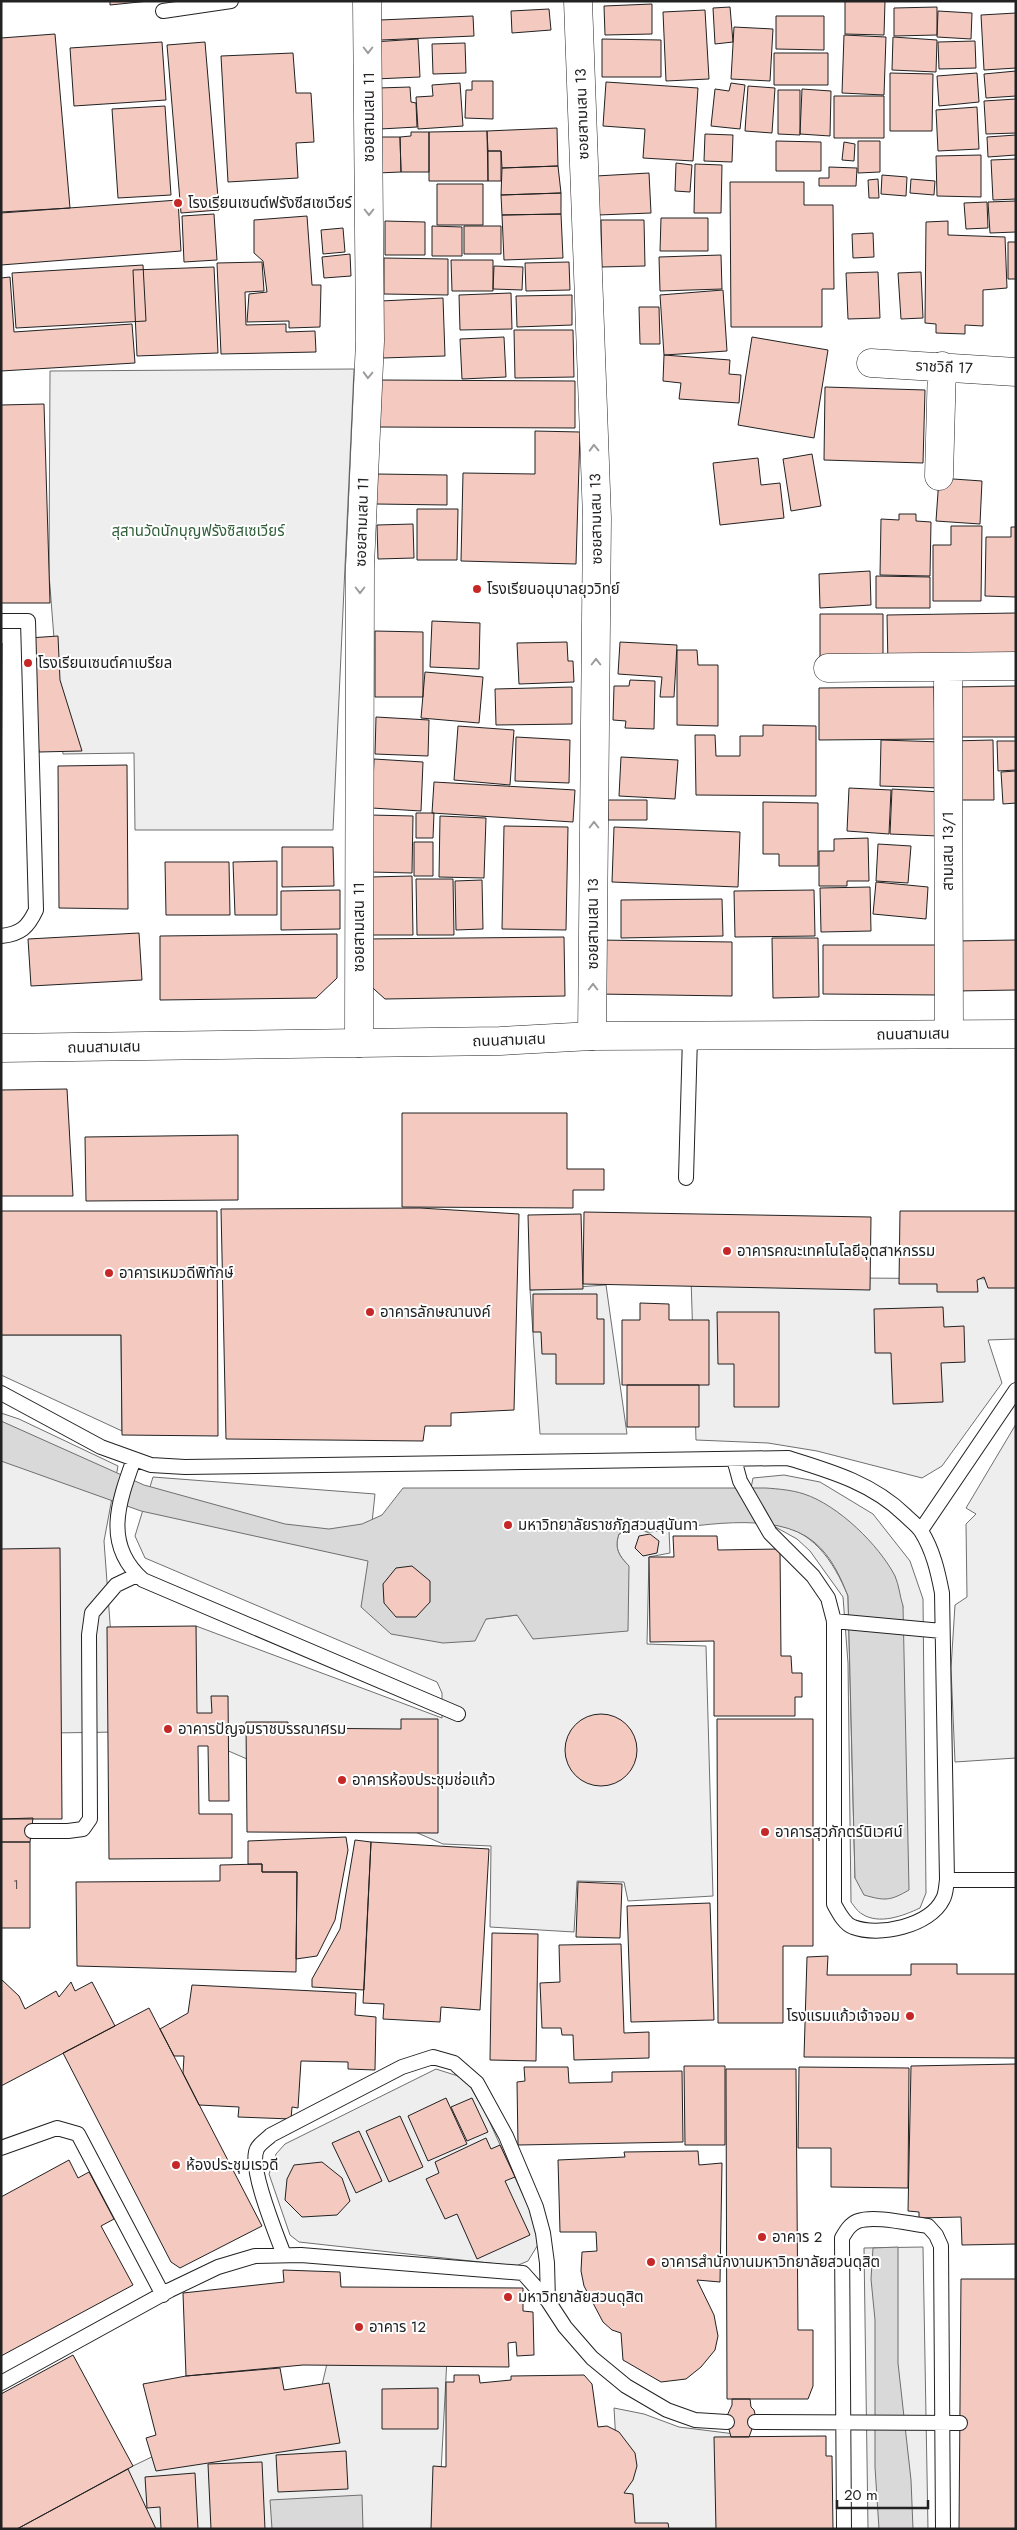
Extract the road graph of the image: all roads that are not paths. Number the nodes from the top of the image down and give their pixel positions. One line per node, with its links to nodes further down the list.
1 (231, 1): 4 (lane)
2 (367, 1): 18 (street, ซอยสามเสน 11, one-way to 18)
3 (578, 1): 16 (street, ซอยสามเสน 13, one-way to 3)
4 (163, 11)
5 (872, 363): 6 (street, ราชวิถี 17)
6 (942, 366): 7 (street, ราชวิถี 17); 8 (street)
7 (1016, 372)
8 (939, 476)
9 (1, 621): 13 (lane)
10 (1016, 666): 12 (street)
11 (828, 668): 12 (street)
12 (948, 668): 14 (street, สามเสน 13/1)
13 (1, 936)
14 (949, 1034): 15 (street, ถนนสามเสน); 17 (street, ถนนสามเสน)
15 (1016, 1034)
16 (592, 1036): 17 (street, ถนนสามเสน); 18 (street, ถนนสามเสน)
17 (690, 1037): 20 (lane)
18 (359, 1043): 19 (street, ถนนสามเสน)
19 (1, 1048)
20 (686, 1178)
21 (1016, 1390): 25 (lane)
22 (1, 1393): 24 (lane)
23 (734, 1459): 24 (lane); 25 (lane); 27 (lane)
24 (132, 1466): 26 (lane)
25 (921, 1530): 28 (lane)
26 (137, 1575): 29 (lane); 30 (lane)
27 (839, 1622): 28 (lane); 31 (lane)
28 (942, 1631): 31 (lane)
29 (458, 1714)
30 (32, 1831)
31 (947, 1880): 32 (lane)
32 (1016, 1880)
33 (1, 2148): 35 (lane)
34 (284, 2256): 35 (lane); 36 (lane); 36 (lane)
35 (163, 2295): 37 (lane)
36 (548, 2301): 38 (lane)
37 (1, 2383)
38 (727, 2422)
39 (755, 2422): 40 (lane)
40 (844, 2423): 41 (lane); 41 (lane); 43 (lane)
41 (942, 2423): 42 (lane); 44 (lane)
42 (960, 2423)
43 (844, 2529)
44 (943, 2529)

